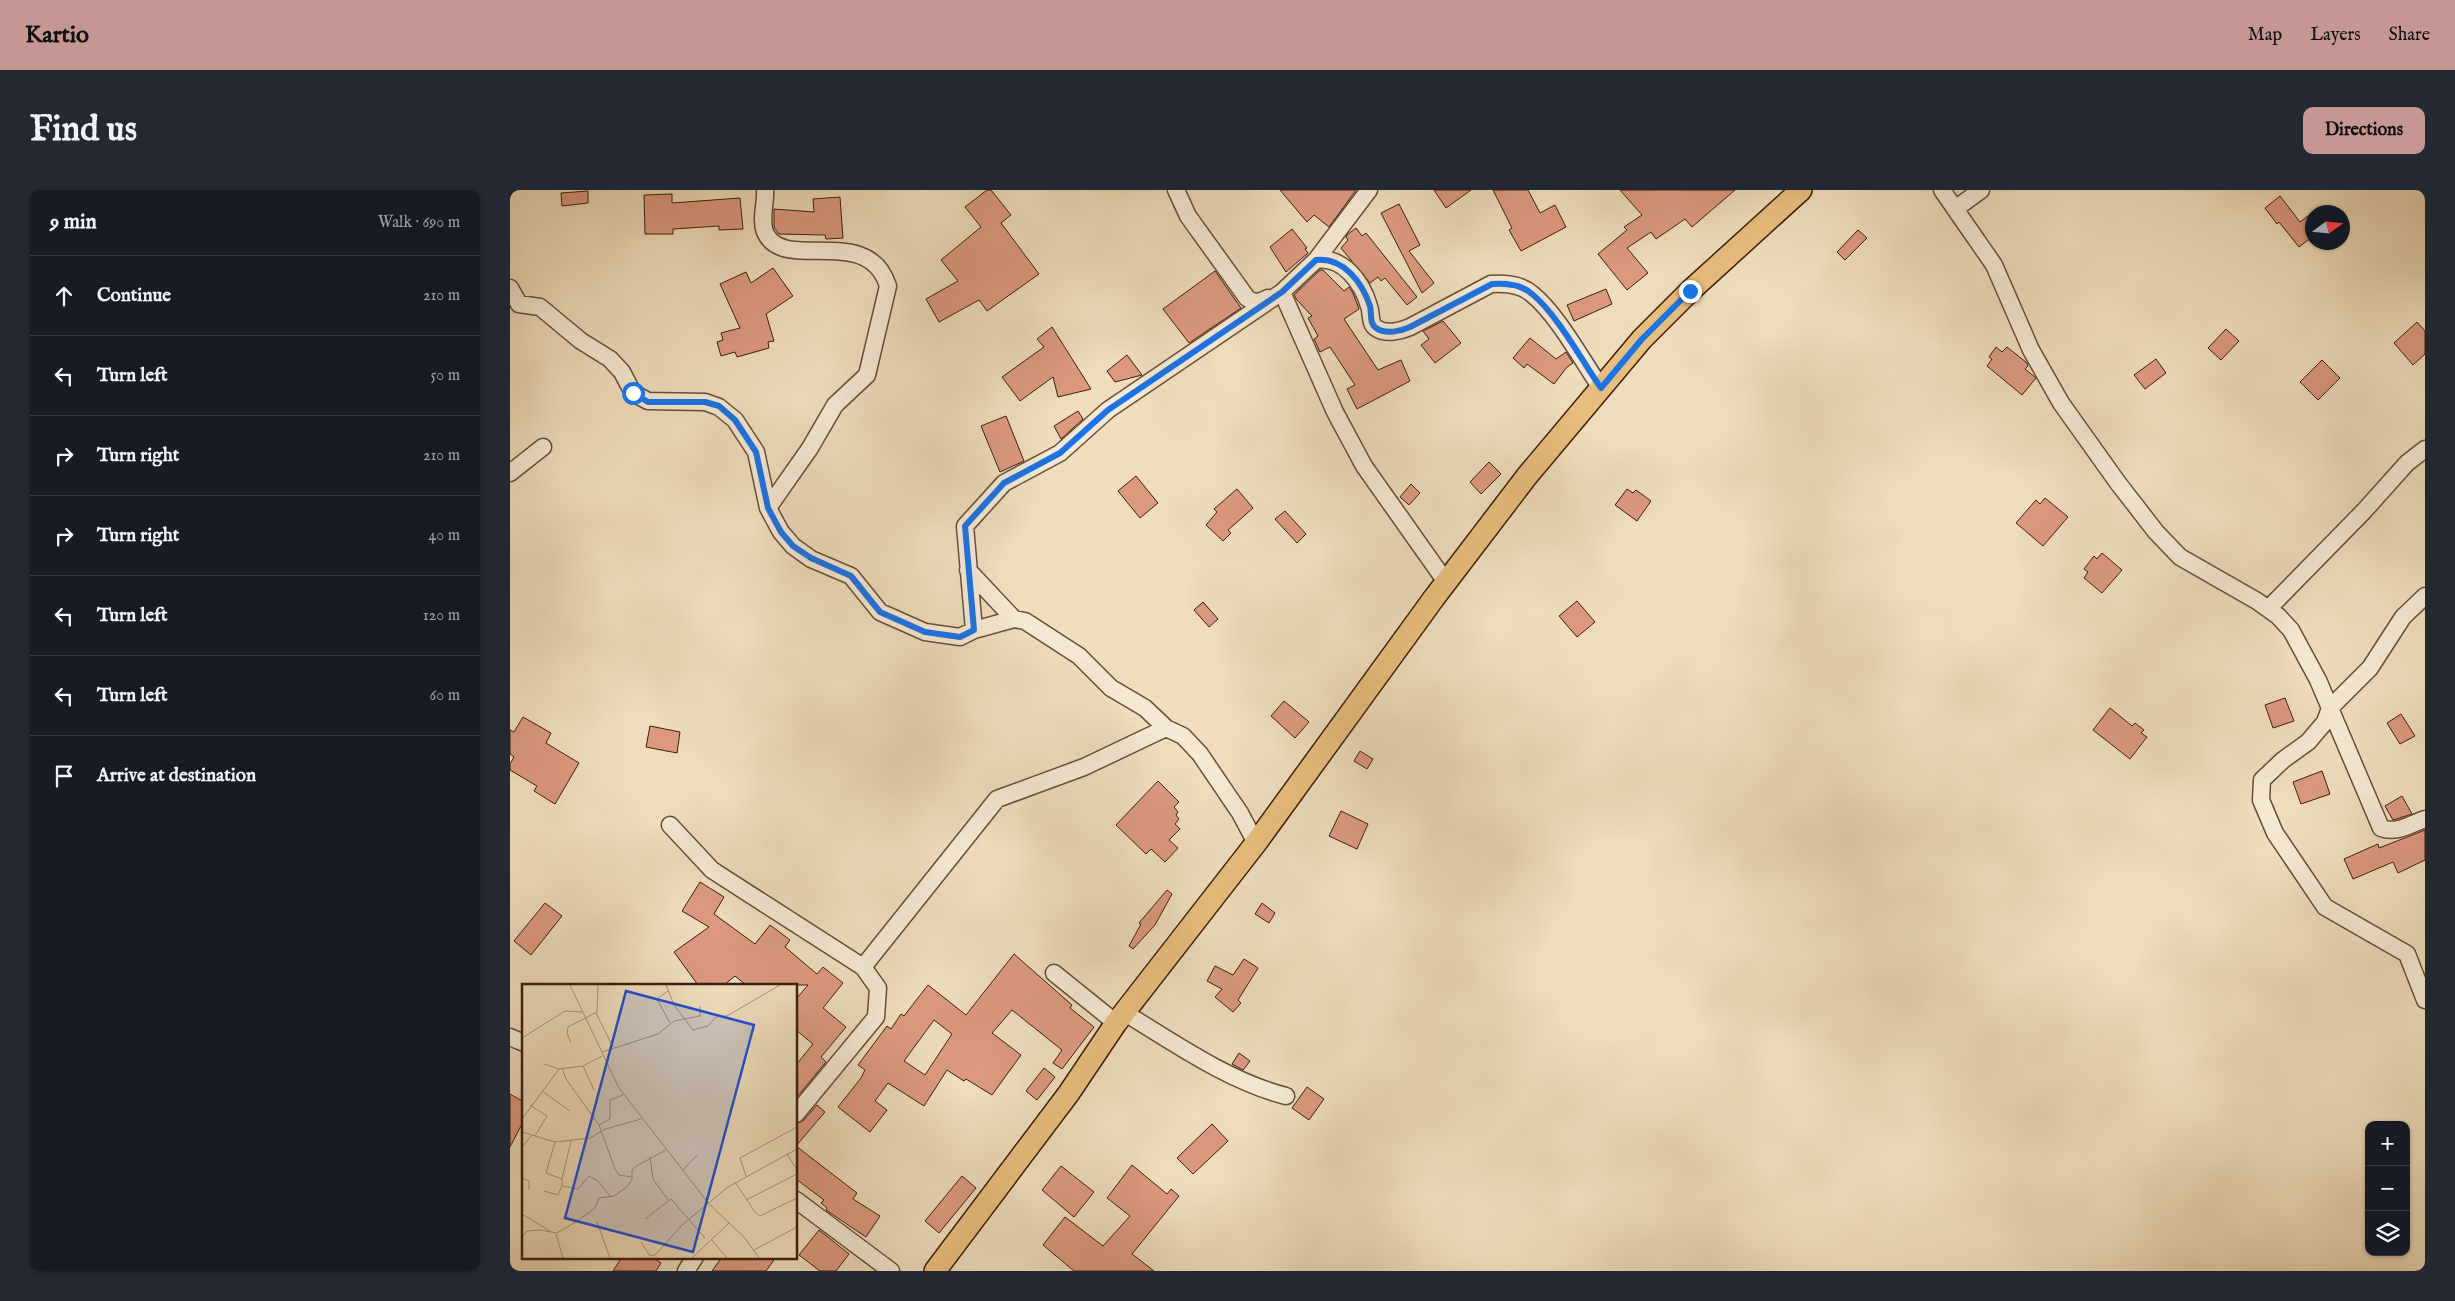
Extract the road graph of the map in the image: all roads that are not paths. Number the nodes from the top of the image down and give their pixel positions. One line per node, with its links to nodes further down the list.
1 (765, 190): 15 (street)
2 (1176, 190): 10 (street)
3 (1369, 190): 8 (street)
4 (1801, 190): 11 (main road)
5 (1942, 190): 7 (street)
6 (1981, 190): 7 (street)
7 (1955, 209): 19 (street)
8 (1316, 260): 10 (street); 11 (street)
9 (510, 288): 15 (street)
10 (1282, 292): 16 (street); 17 (street)
11 (1601, 388): 17 (main road)
12 (543, 447): 14 (street)
13 (2425, 450): 19 (street)
14 (510, 473)
15 (768, 508): 21 (street)
16 (968, 570): 20 (street); 21 (street)
17 (1446, 582): 26 (main road)
18 (2425, 596): 22 (street)
19 (2268, 609): 22 (street)
20 (1014, 619): 21 (street); 23 (street)
21 (974, 630)
22 (2330, 708): 24 (street); 29 (street)
23 (1166, 728): 26 (street); 27 (street)
24 (2425, 818)
25 (670, 825): 27 (street)
26 (1256, 843): 30 (main road)
27 (864, 967): 34 (street)
28 (1054, 973): 30 (street)
29 (2425, 1000)
30 (1120, 1018): 33 (street); 39 (main road)
31 (510, 1037): 32 (street)
32 (522, 1042)
33 (1286, 1096)
34 (798, 1112)
35 (798, 1201): 38 (street)
36 (694, 1258): 37 (street)
37 (686, 1271)
38 (891, 1271)
39 (935, 1271)

